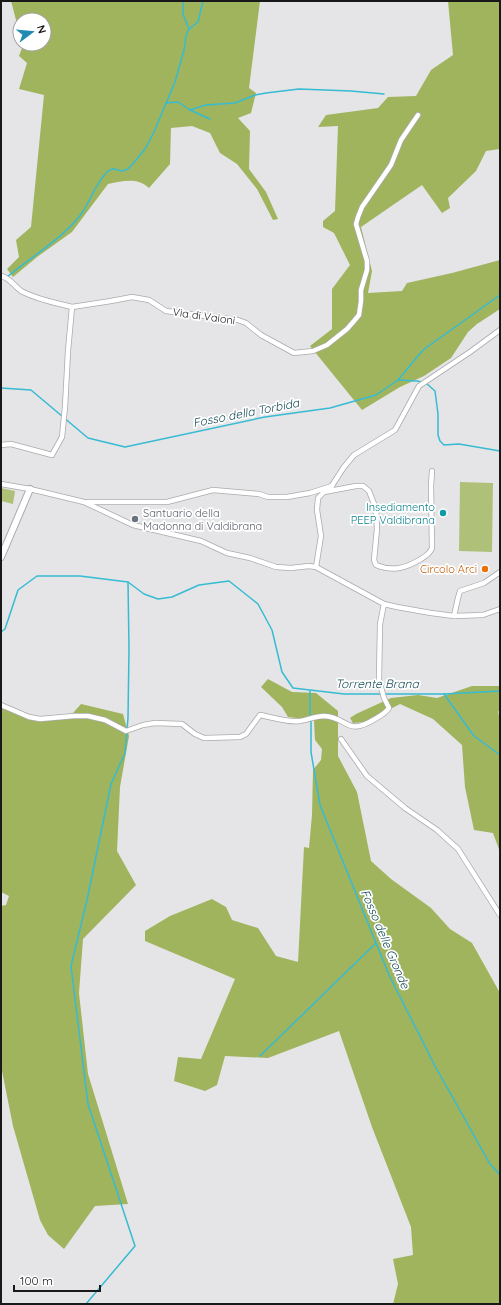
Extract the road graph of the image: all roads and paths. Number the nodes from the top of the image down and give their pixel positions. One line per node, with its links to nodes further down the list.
1 (418, 115): 3 (street, Via di Vaioni)
2 (1, 276): 3 (street, Via di Vaioni)
3 (72, 307): 5 (street)
4 (500, 330): 8 (street)
5 (1, 445)
6 (432, 471): 8 (street)
7 (1, 484): 9 (street)
8 (330, 488): 10 (street); 12 (street)
9 (30, 489): 10 (street); 11 (street)
10 (84, 502): 12 (street)
11 (1, 557)
12 (316, 567): 14 (street)
13 (500, 572): 16 (street)
14 (384, 604): 16 (street); 17 (street)
15 (500, 609): 16 (street)
16 (454, 616)
17 (1, 705)
18 (341, 739): 19 (street)
19 (500, 915)

